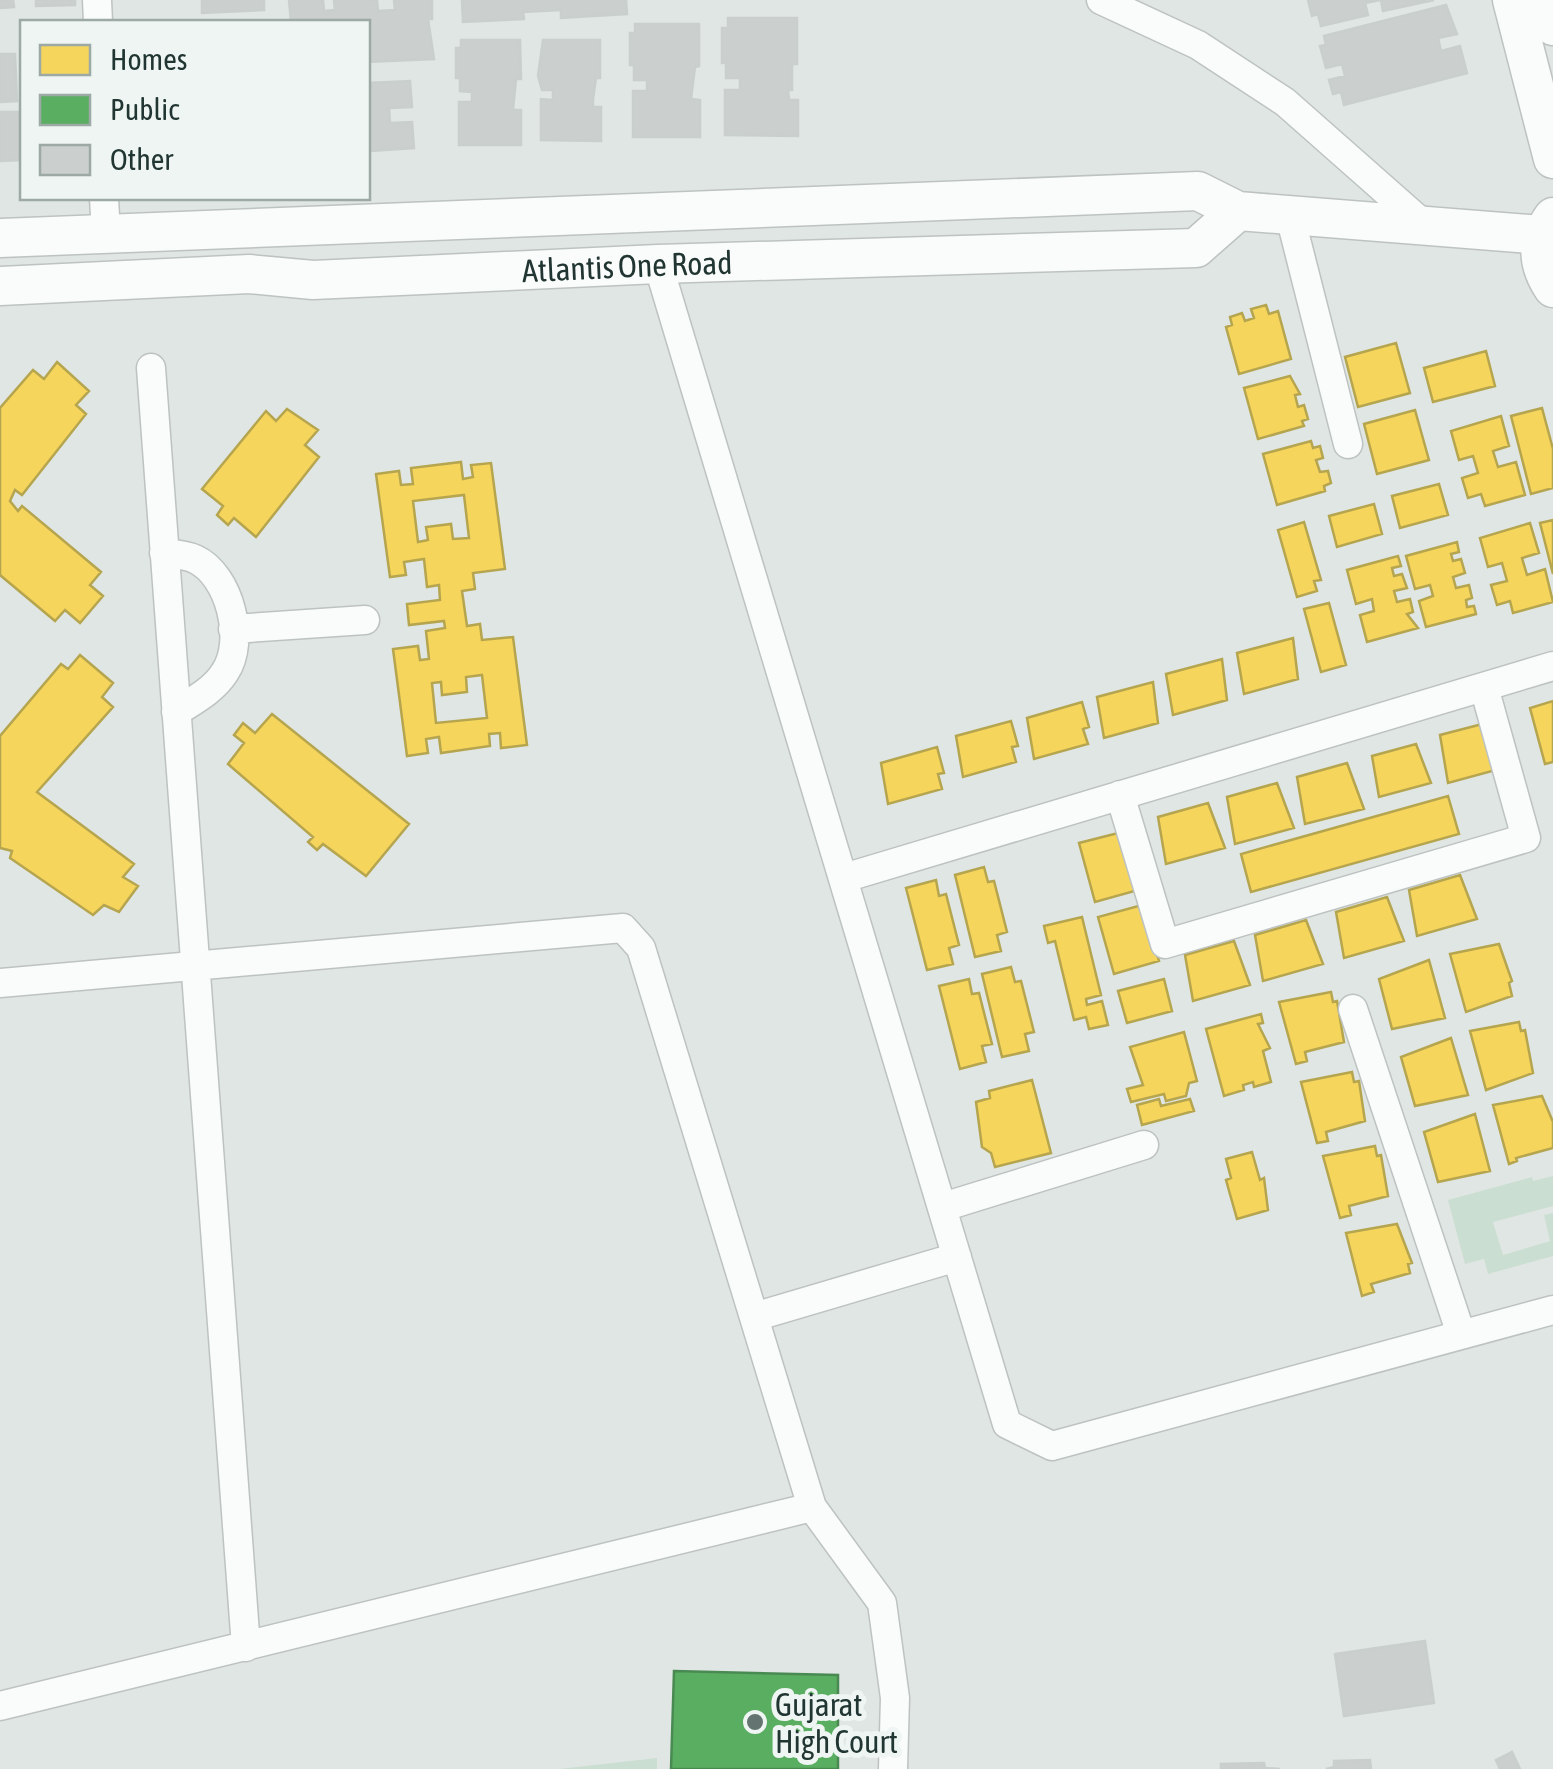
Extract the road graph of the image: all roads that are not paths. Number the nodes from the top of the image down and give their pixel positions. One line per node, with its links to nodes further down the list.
1 (1101, 0): 9 (street)
2 (1512, 0): 5 (street)
3 (1547, 0): 4 (street)
4 (1553, 26)
5 (1553, 159)
6 (1238, 211): 7 (street, Atlantis One Road); 8 (street, Atlantis One Road); 12 (street, Atlantis One Road)
7 (105, 216): 11 (street, Atlantis One Road)
8 (1290, 216): 9 (street, Atlantis One Road); 16 (street)
9 (1420, 222): 10 (street, Atlantis One Road)
10 (1548, 226): 14 (street)
11 (0, 238)
12 (658, 264): 13 (street, Atlantis One Road); 24 (street)
13 (0, 286)
14 (1553, 288)
15 (150, 368): 17 (street)
16 (1348, 444)
17 (164, 553): 19 (street); 22 (street)
18 (365, 620): 19 (street)
19 (233, 629): 22 (street)
20 (1553, 666): 21 (street)
21 (1484, 686): 23 (street); 23 (street)
22 (176, 712): 25 (street)
23 (1120, 795): 24 (street)
24 (844, 878): 29 (street)
25 (196, 966): 26 (street); 32 (street); 35 (street)
26 (0, 984)
27 (1353, 1010): 33 (street)
28 (1144, 1145): 29 (street)
29 (943, 1207): 30 (street)
30 (957, 1257): 32 (street); 33 (street)
31 (1553, 1310): 33 (street)
32 (754, 1317): 34 (street)
33 (1461, 1334)
34 (812, 1507): 35 (street); 37 (street)
35 (246, 1647): 36 (street)
36 (0, 1706)
37 (893, 1769)

